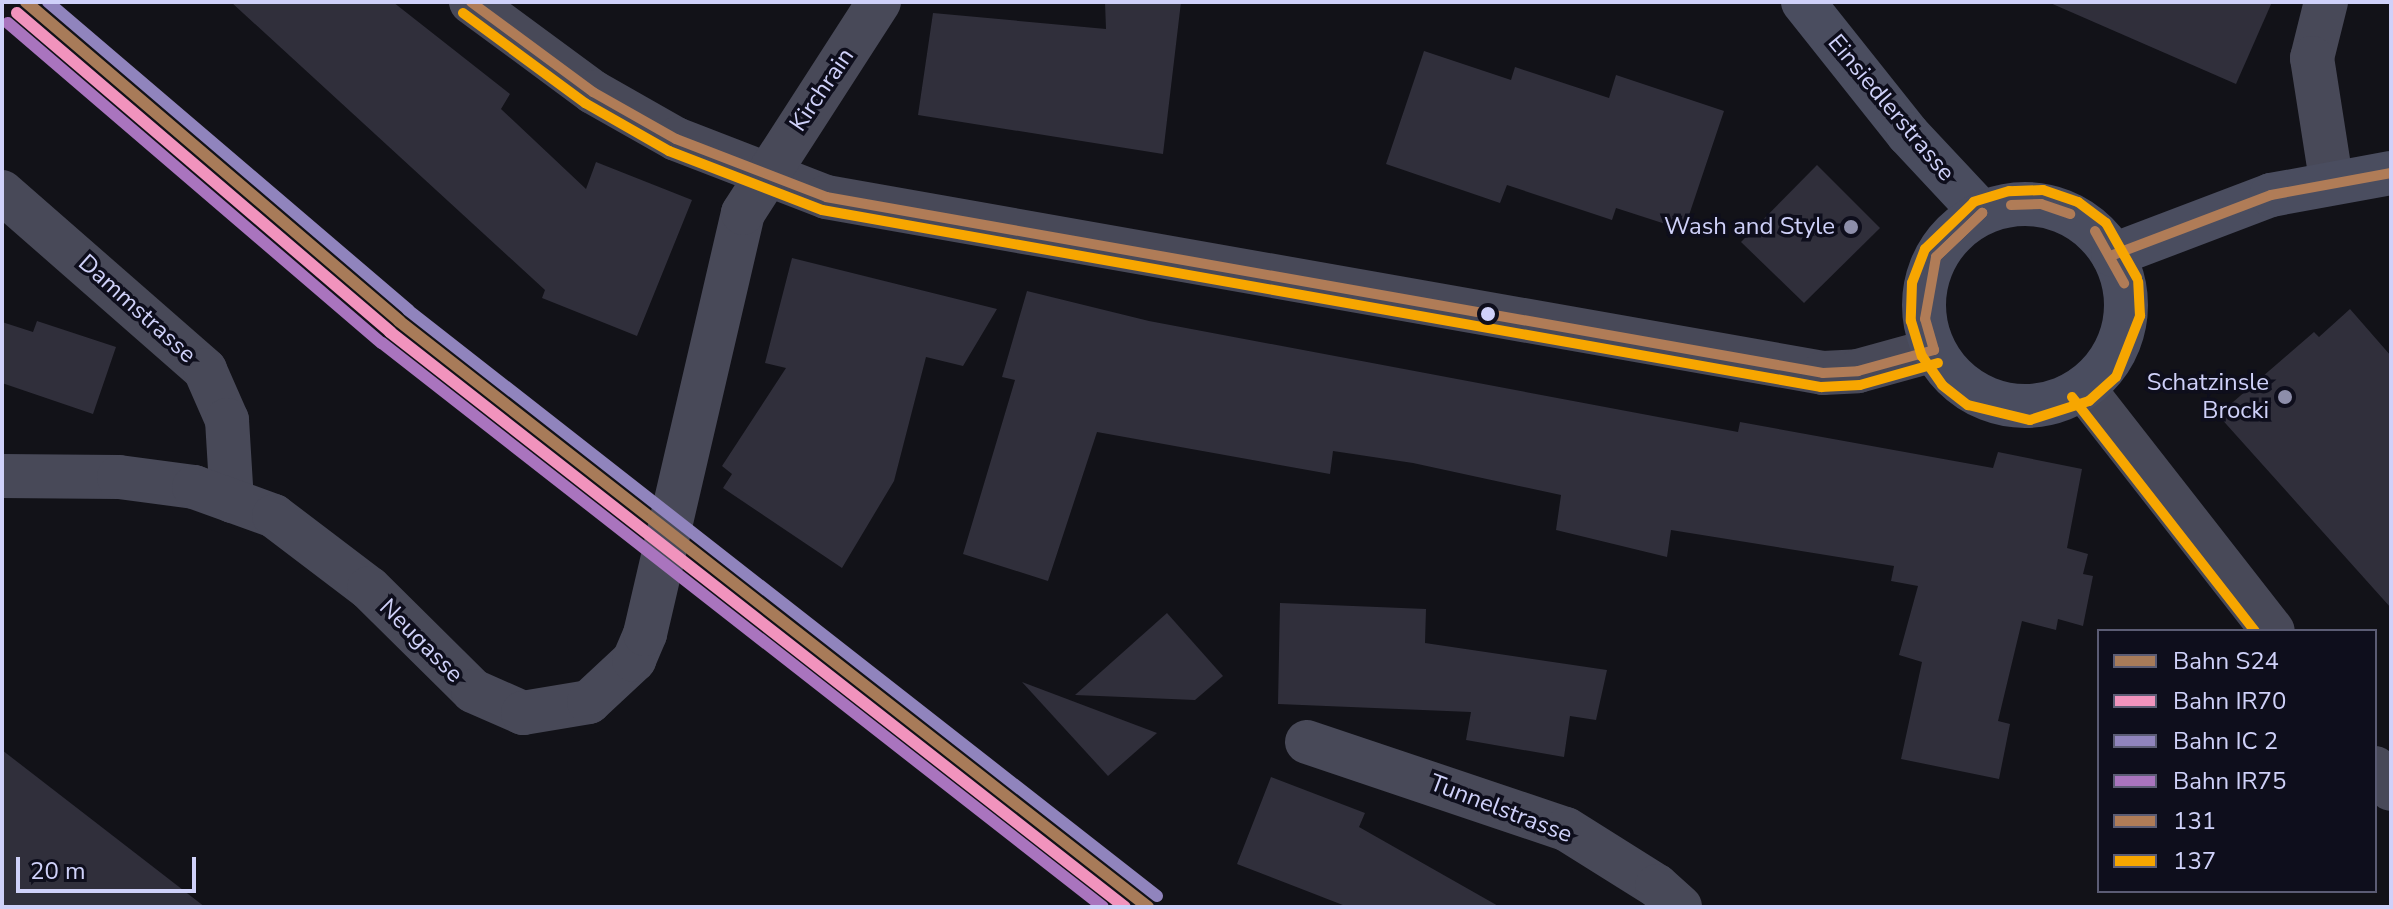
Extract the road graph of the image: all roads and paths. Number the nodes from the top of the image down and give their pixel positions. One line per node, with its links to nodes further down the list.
1 (471, 2): 6 (street)
2 (879, 2): 6 (street, Kirchrain)
3 (1803, 2): 9 (main road, Einsiedlerstrasse)
4 (2326, 2): 7 (street)
5 (2391, 173): 7 (main road)
6 (762, 175): 11 (street); 14 (street, Neugasse)
7 (2331, 180): 10 (main road)
8 (2, 192): 14 (street, Dammstrasse)
9 (1982, 213): 10 (main road); 11 (main road)
10 (2113, 255): 12 (main road)
11 (1934, 350): 12 (main road)
12 (2083, 388): 15 (street)
13 (2, 476): 14 (street, Neugasse)
14 (232, 501)
15 (2271, 629)
16 (1307, 742): 19 (street, Tunnelstrasse)
17 (2377, 771): 18 (street)
18 (2391, 789)
19 (1680, 907)

